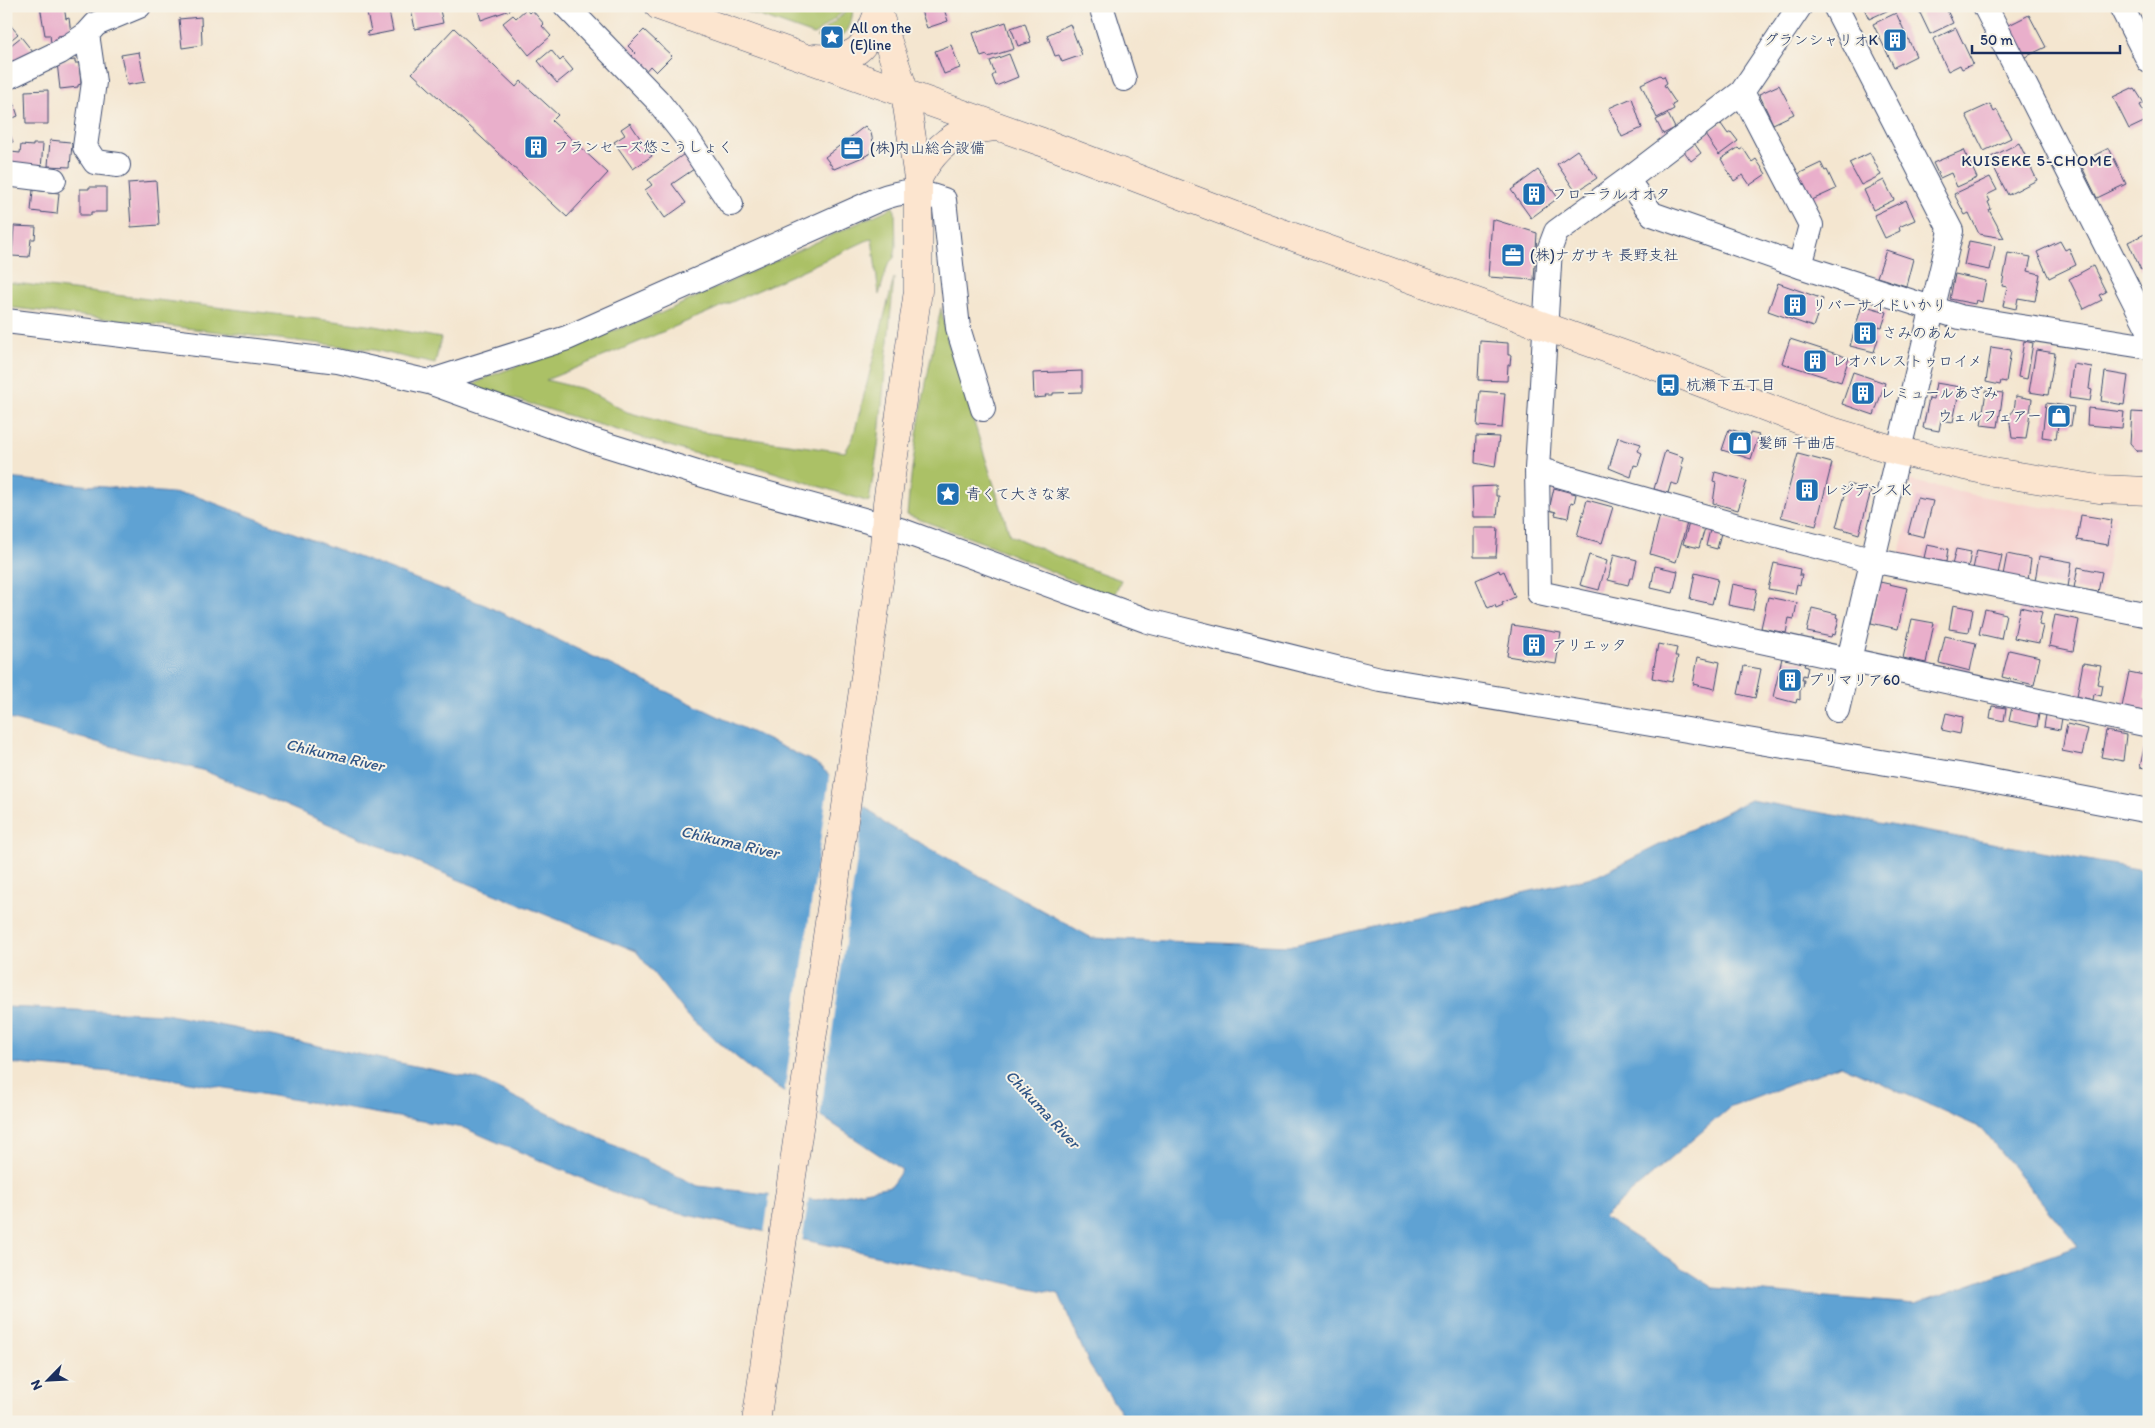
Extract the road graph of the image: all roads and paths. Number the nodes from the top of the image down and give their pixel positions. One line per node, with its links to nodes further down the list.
1 (139, 6): 10 (street)
2 (566, 6): 23 (street)
3 (658, 6): 11 (street)
4 (1101, 6): 14 (street)
5 (1800, 6): 15 (street)
6 (1835, 6): 25 (street)
7 (2121, 6): 12 (street)
8 (1987, 7): 28 (street)
9 (877, 10): 11 (street); 16 (street)
10 (92, 22): 13 (street); 18 (street)
11 (804, 58): 16 (street)
12 (2149, 61)
13 (7, 76)
14 (1124, 79)
15 (1742, 92): 21 (street); 24 (street)
16 (906, 94): 17 (street); 22 (street)
17 (995, 127): 22 (street); 27 (street)
18 (118, 165)
19 (6, 174): 20 (street)
20 (54, 180)
21 (1627, 180): 24 (street); 27 (street)
22 (918, 185): 30 (street); 31 (street); 35 (street)
23 (730, 204)
24 (1800, 266): 25 (street)
25 (1931, 308): 29 (street); 32 (street)
26 (6, 321): 30 (street)
27 (1546, 327): 32 (street); 33 (street)
28 (2149, 330)
29 (2149, 347)
30 (429, 382): 35 (street)
31 (984, 409)
32 (1898, 451): 34 (street); 36 (street)
33 (1536, 469): 36 (street); 38 (street)
34 (2149, 491)
35 (885, 536): 41 (street); 42 (street)
36 (1871, 560): 37 (street); 38 (street)
37 (2149, 615)
38 (1848, 660): 39 (street); 40 (street)
39 (1837, 710)
40 (2149, 725)
41 (2149, 811)
42 (756, 1422)

